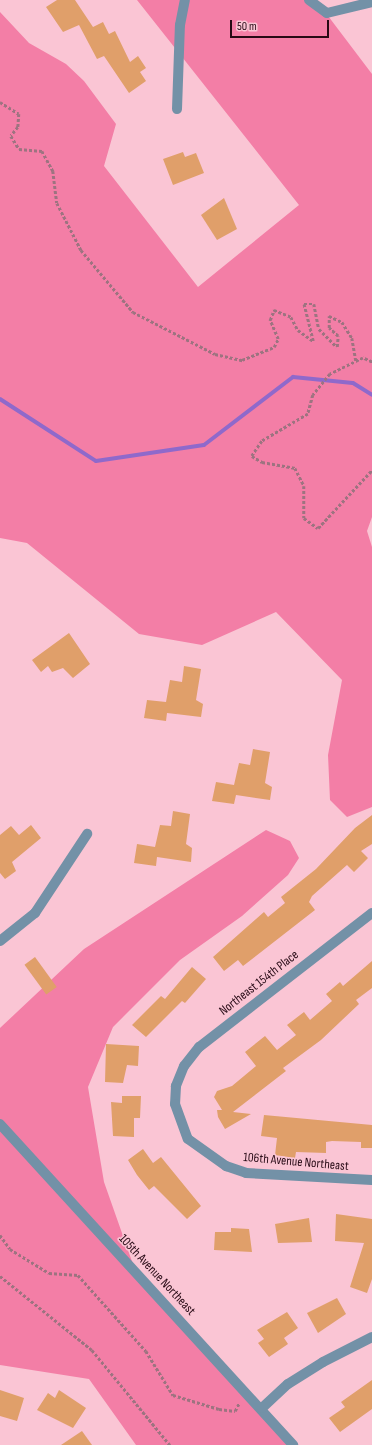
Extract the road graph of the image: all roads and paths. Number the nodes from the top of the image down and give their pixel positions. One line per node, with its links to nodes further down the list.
1 (185, 0): 5 (street)
2 (309, 0): 3 (street)
3 (372, 2)
4 (0, 102): 6 (path)
5 (177, 110)
6 (356, 361): 7 (path); 8 (path)
7 (372, 362)
8 (372, 470)
9 (87, 834): 11 (street)
10 (372, 913): 12 (street, Northeast 154th Place)
11 (0, 941)
12 (176, 1086): 14 (street, 106th Avenue Northeast)
13 (0, 1124): 18 (street, 105th Avenue Northeast)
14 (372, 1180)
15 (0, 1235): 18 (path)
16 (0, 1276): 20 (path)
17 (372, 1337): 19 (street)
18 (245, 1391): 19 (street, 105th Avenue Northeast)
19 (262, 1408): 21 (street, 105th Avenue Northeast)
20 (170, 1445)
21 (293, 1445)

